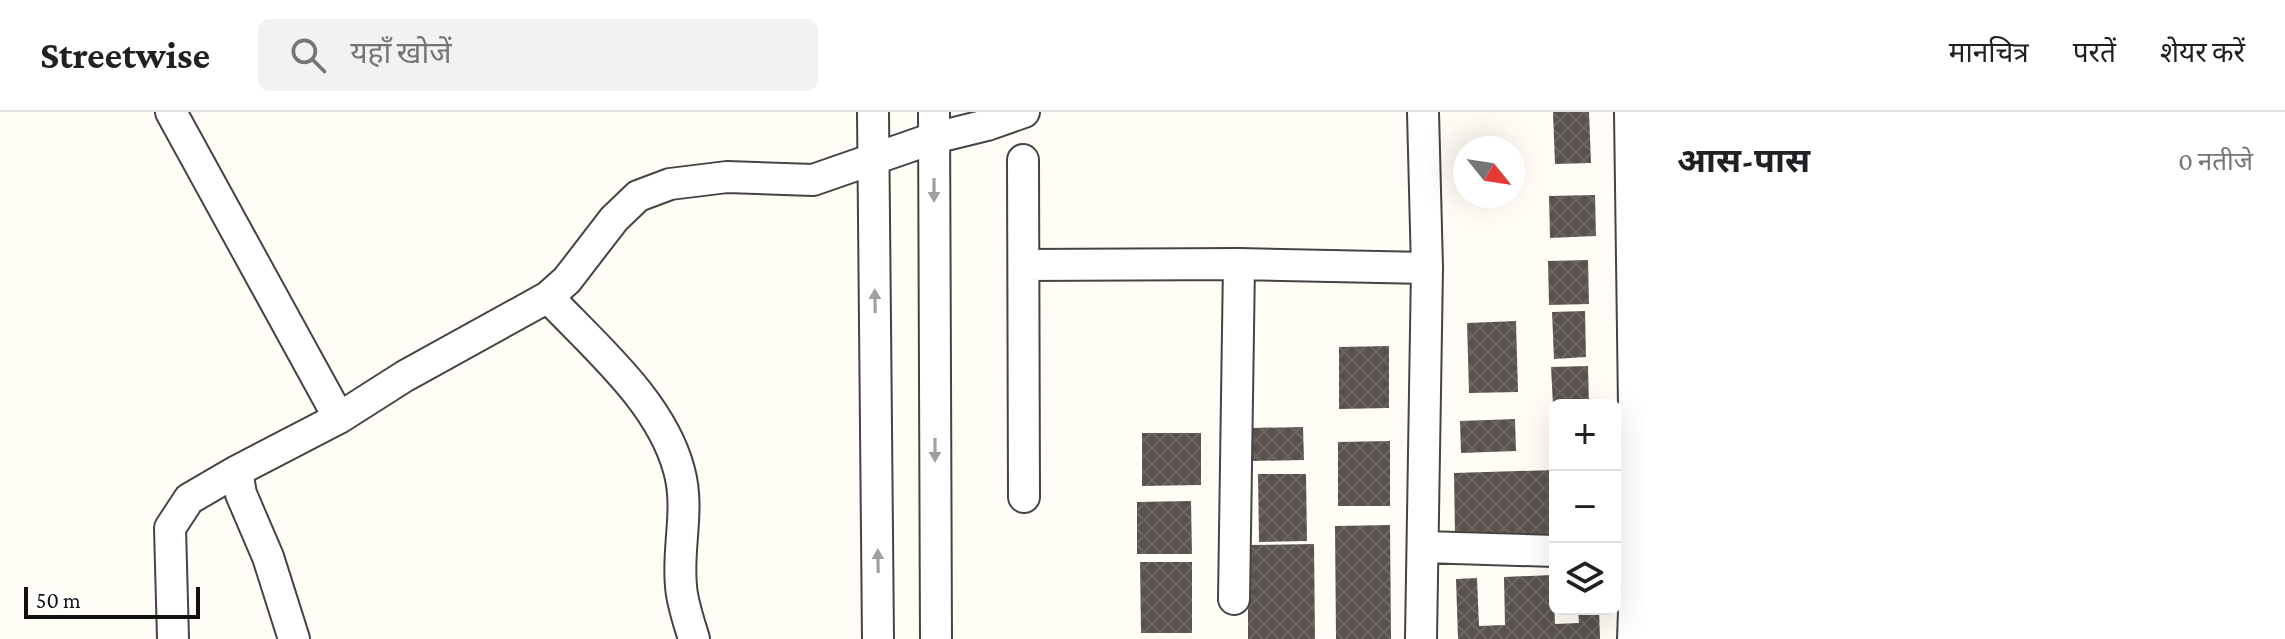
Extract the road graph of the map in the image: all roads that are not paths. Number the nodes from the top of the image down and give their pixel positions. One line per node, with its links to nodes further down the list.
1 (171, 112): 13 (street)
2 (873, 112): 7 (street)
3 (1024, 112): 6 (street)
4 (1423, 112): 11 (street)
5 (1630, 112): 18 (street)
6 (934, 125): 7 (street); 24 (street, one-way to 24)
7 (874, 160): 12 (street); 23 (street, one-way to 7)
8 (1023, 160): 10 (street)
9 (1239, 264): 10 (street); 11 (street); 19 (street)
10 (1024, 265): 15 (street)
11 (1427, 268): 16 (street)
12 (548, 297): 13 (street); 22 (street)
13 (339, 418): 14 (street)
14 (237, 471): 20 (street); 21 (street)
15 (1024, 497)
16 (1423, 547): 17 (street); 25 (street)
17 (1549, 551)
18 (1632, 553): 26 (street)
19 (1234, 599)
20 (173, 639)
21 (294, 639)
22 (694, 639)
23 (878, 639)
24 (936, 639)
25 (1421, 639)
26 (1633, 639)

